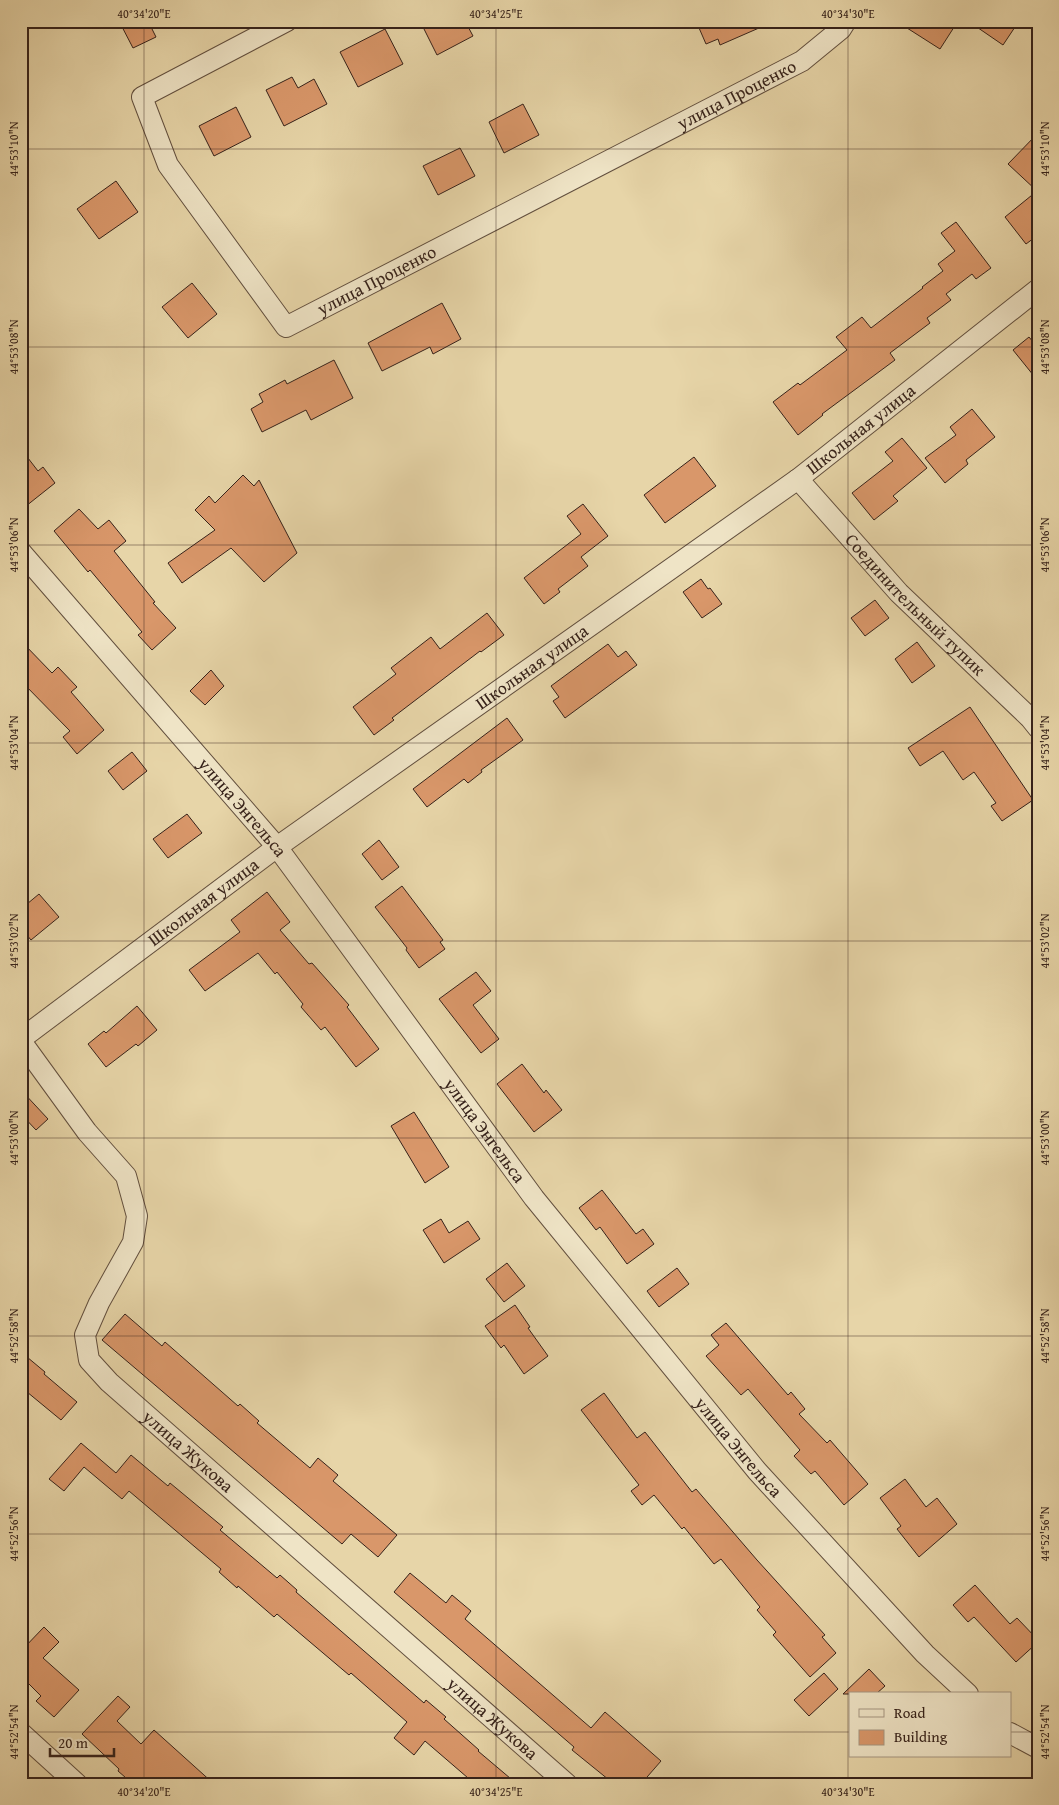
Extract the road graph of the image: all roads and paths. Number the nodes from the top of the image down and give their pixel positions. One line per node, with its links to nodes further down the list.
1 (287, 21): 2 (street, улица Проценко)
2 (846, 21)
3 (1038, 289): 4 (street, Школьная улица)
4 (798, 479): 6 (street, Соединительный тупик); 7 (street, Школьная улица)
5 (21, 552): 7 (street, улица Энгельса)
6 (1038, 728)
7 (277, 846): 8 (street, Школьная улица); 9 (street, улица Энгельса)
8 (21, 1040): 14 (street, улица Жукова)
9 (966, 1692)
10 (21, 1733): 13 (street)
11 (1012, 1734): 12 (street)
12 (1038, 1748)
13 (77, 1784)
14 (567, 1784)

